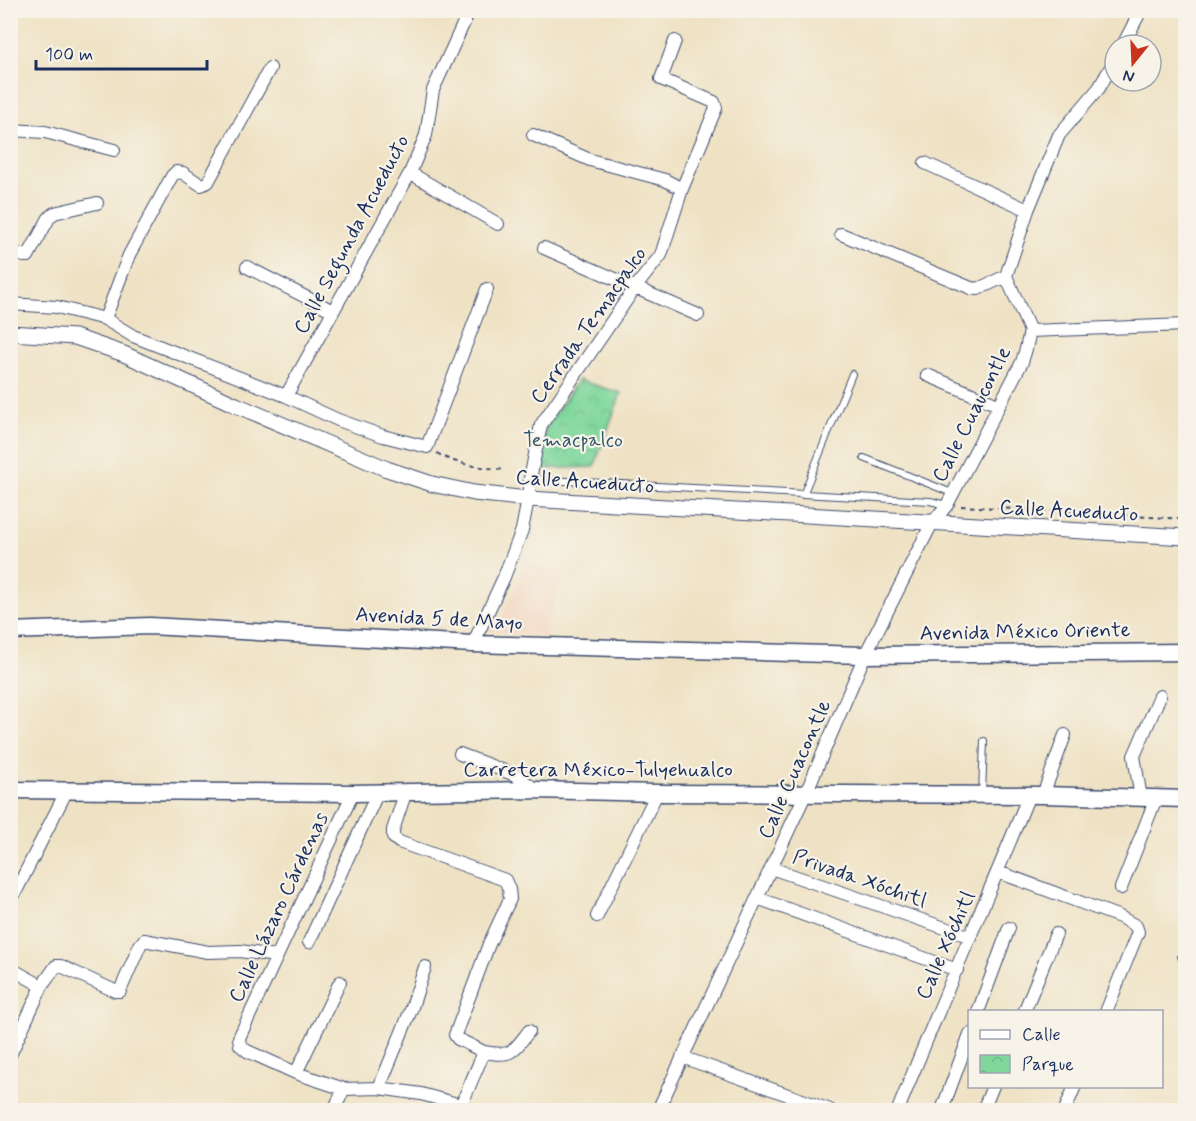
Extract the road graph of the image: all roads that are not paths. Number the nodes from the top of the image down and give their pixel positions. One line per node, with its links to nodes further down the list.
1 (1141, 10): 3 (street)
2 (466, 18): 11 (street, Calle Segunda Acueducto)
3 (1129, 33)
4 (675, 41): 12 (street, Cerrada Temacpalco)
5 (270, 68): 26 (street)
6 (1103, 81): 14 (street)
7 (10, 130): 9 (street)
8 (533, 135): 12 (street)
9 (114, 150)
10 (925, 163): 14 (street)
11 (410, 173): 15 (street); 24 (street, Calle Segunda Acueducto)
12 (682, 189): 22 (street, Cerrada Temacpalco)
13 (97, 203): 18 (street)
14 (1028, 210): 20 (street)
15 (498, 224)
16 (842, 234): 20 (street)
17 (544, 249): 22 (street)
18 (10, 251)
19 (247, 267): 24 (street)
20 (1006, 276): 28 (street, Calle Cuaucontle)
21 (488, 289): 32 (street)
22 (634, 289): 25 (street); 35 (street, Cerrada Temacpalco)
23 (10, 304): 26 (street)
24 (333, 311): 32 (street, Calle Segunda Acueducto)
25 (698, 315)
26 (105, 319): 32 (street)
27 (1185, 325): 28 (street)
28 (1030, 331): 33 (street, Calle Cuaucontle)
29 (10, 333): 37 (street, Calle Acueducto)
30 (852, 374): 36 (lane)
31 (927, 375): 33 (street)
32 (286, 396)
33 (998, 405): 38 (street, Calle Cuaucontle)
34 (864, 458): 38 (lane)
35 (530, 479): 36 (lane, Calle Acueducto); 37 (street, Cerrada Temacpalco)
36 (803, 495): 38 (lane, Calle Acueducto)
37 (528, 499): 39 (street, Calle Acueducto); 42 (street, Cerrada Temacpalco)
38 (949, 499): 39 (street, Calle Cuaucontle)
39 (932, 523): 40 (street, Calle Acueducto); 44 (street, Calle Cuaucontle)
40 (1185, 537)
41 (10, 631): 42 (main road, Avenida 5 de Mayo)
42 (473, 644): 44 (main road, Avenida 5 de Mayo)
43 (1185, 652): 44 (main road, Avenida México Oriente)
44 (865, 655): 56 (street, Calle Cuacontle)
45 (1160, 696): 59 (street)
46 (1065, 735): 58 (street, Calle Xóchitl)
47 (984, 741): 57 (lane)
48 (460, 754): 51 (street)
49 (10, 790): 50 (main road, Carretera México-Tulyehualco)
50 (67, 790): 54 (main road, Carretera México-Tulyehualco); 64 (street)
51 (536, 790): 52 (main road, Carretera México-Tulyehualco); 55 (main road, Carretera México-Tulyehualco)
52 (406, 791): 53 (main road, Carretera México-Tulyehualco); 82 (street)
53 (378, 792): 54 (main road, Carretera México-Tulyehualco); 70 (street)
54 (353, 793): 71 (street, Calle Lázaro Cárdenas)
55 (657, 793): 56 (main road, Carretera México-Tulyehualco); 66 (street)
56 (807, 793): 57 (main road, Carretera México-Tulyehualco); 61 (street, Calle Cuacontle)
57 (982, 795): 58 (main road, Carretera México-Tulyehualco)
58 (1036, 795): 59 (main road, Carretera México-Tulyehualco); 62 (street, Calle Xóchitl)
59 (1148, 798): 60 (main road, Carretera México-Tulyehualco); 63 (street)
60 (1185, 799)
61 (771, 868): 65 (street, Calle Cuacontle); 69 (street, Privada Xóchitl)
62 (998, 872): 69 (street, Calle Xóchitl); 79 (street)
63 (1121, 888)
64 (15, 893)
65 (757, 898): 73 (street); 84 (street, Calle Cuacontle)
66 (597, 916)
67 (1009, 928): 77 (street)
68 (1056, 934): 78 (street)
69 (971, 937): 73 (street, Calle Xóchitl)
70 (309, 942)
71 (276, 956): 76 (street); 85 (street, Calle Lázaro Cárdenas)
72 (425, 968): 86 (street)
73 (957, 970): 96 (street, Calle Xóchitl)
74 (11, 974): 76 (street)
75 (340, 982): 85 (street)
76 (42, 986): 83 (street)
77 (978, 1010)
78 (1024, 1010)
79 (1106, 1010)
80 (529, 1031): 82 (street)
81 (968, 1037): 97 (street)
82 (484, 1052): 91 (street)
83 (10, 1055)
84 (682, 1057): 90 (street); 93 (street, Calle Cuacontle)
85 (296, 1073): 89 (street)
86 (379, 1088): 89 (street); 91 (street)
87 (992, 1088): 98 (street)
88 (1074, 1088): 99 (street)
89 (344, 1089): 92 (street)
90 (794, 1098): 94 (street); 95 (street)
91 (460, 1108)
92 (334, 1110)
93 (658, 1110)
94 (789, 1110)
95 (830, 1110)
96 (898, 1110)
97 (942, 1110)
98 (983, 1110)
99 (1065, 1110)

